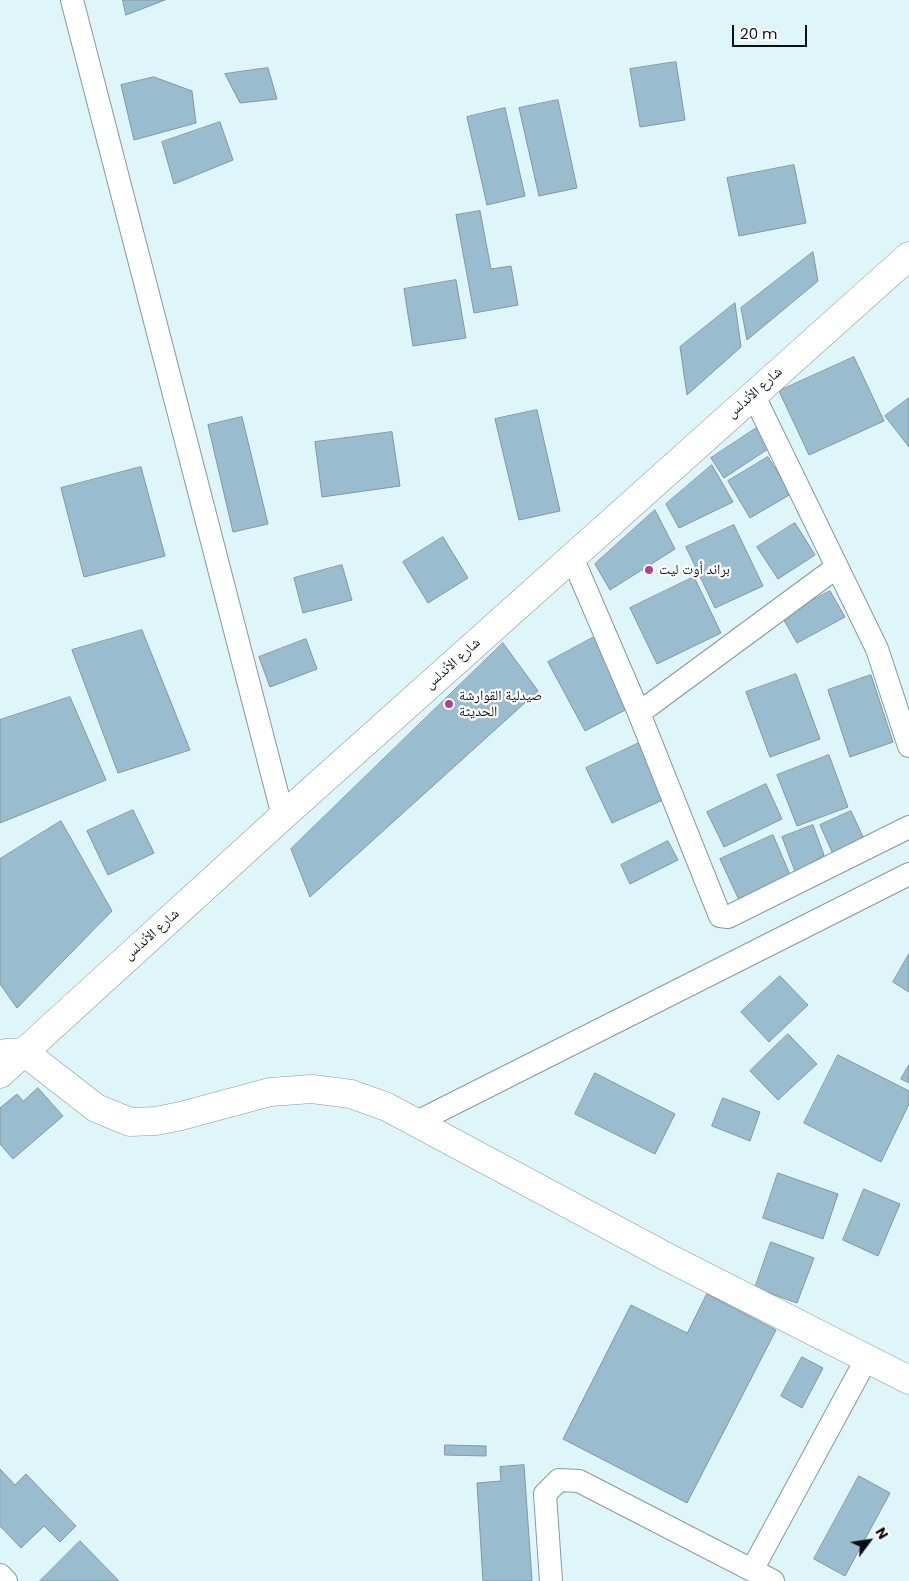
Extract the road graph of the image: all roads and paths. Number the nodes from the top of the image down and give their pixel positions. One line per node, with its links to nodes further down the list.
1 (72, 0): 8 (street)
2 (909, 256): 3 (main road, شارع الأندلس)
3 (753, 394): 4 (main road, شارع الأندلس); 5 (street)
4 (572, 557): 6 (street); 8 (main road, شارع الأندلس)
5 (837, 567): 6 (street); 7 (street)
6 (639, 713): 9 (street)
7 (909, 746)
8 (283, 816): 11 (main road, شارع الأندلس)
9 (909, 827)
10 (909, 874): 13 (street)
11 (12, 1053): 12 (main road, شارع الأندلس); 13 (main road)
12 (0, 1074)
13 (415, 1123): 14 (main road)
14 (867, 1358): 15 (main road); 16 (street)
15 (909, 1380)
16 (752, 1570): 19 (street); 20 (street)
17 (0, 1575): 18 (street)
18 (6, 1581)
19 (551, 1581)
20 (774, 1581)

